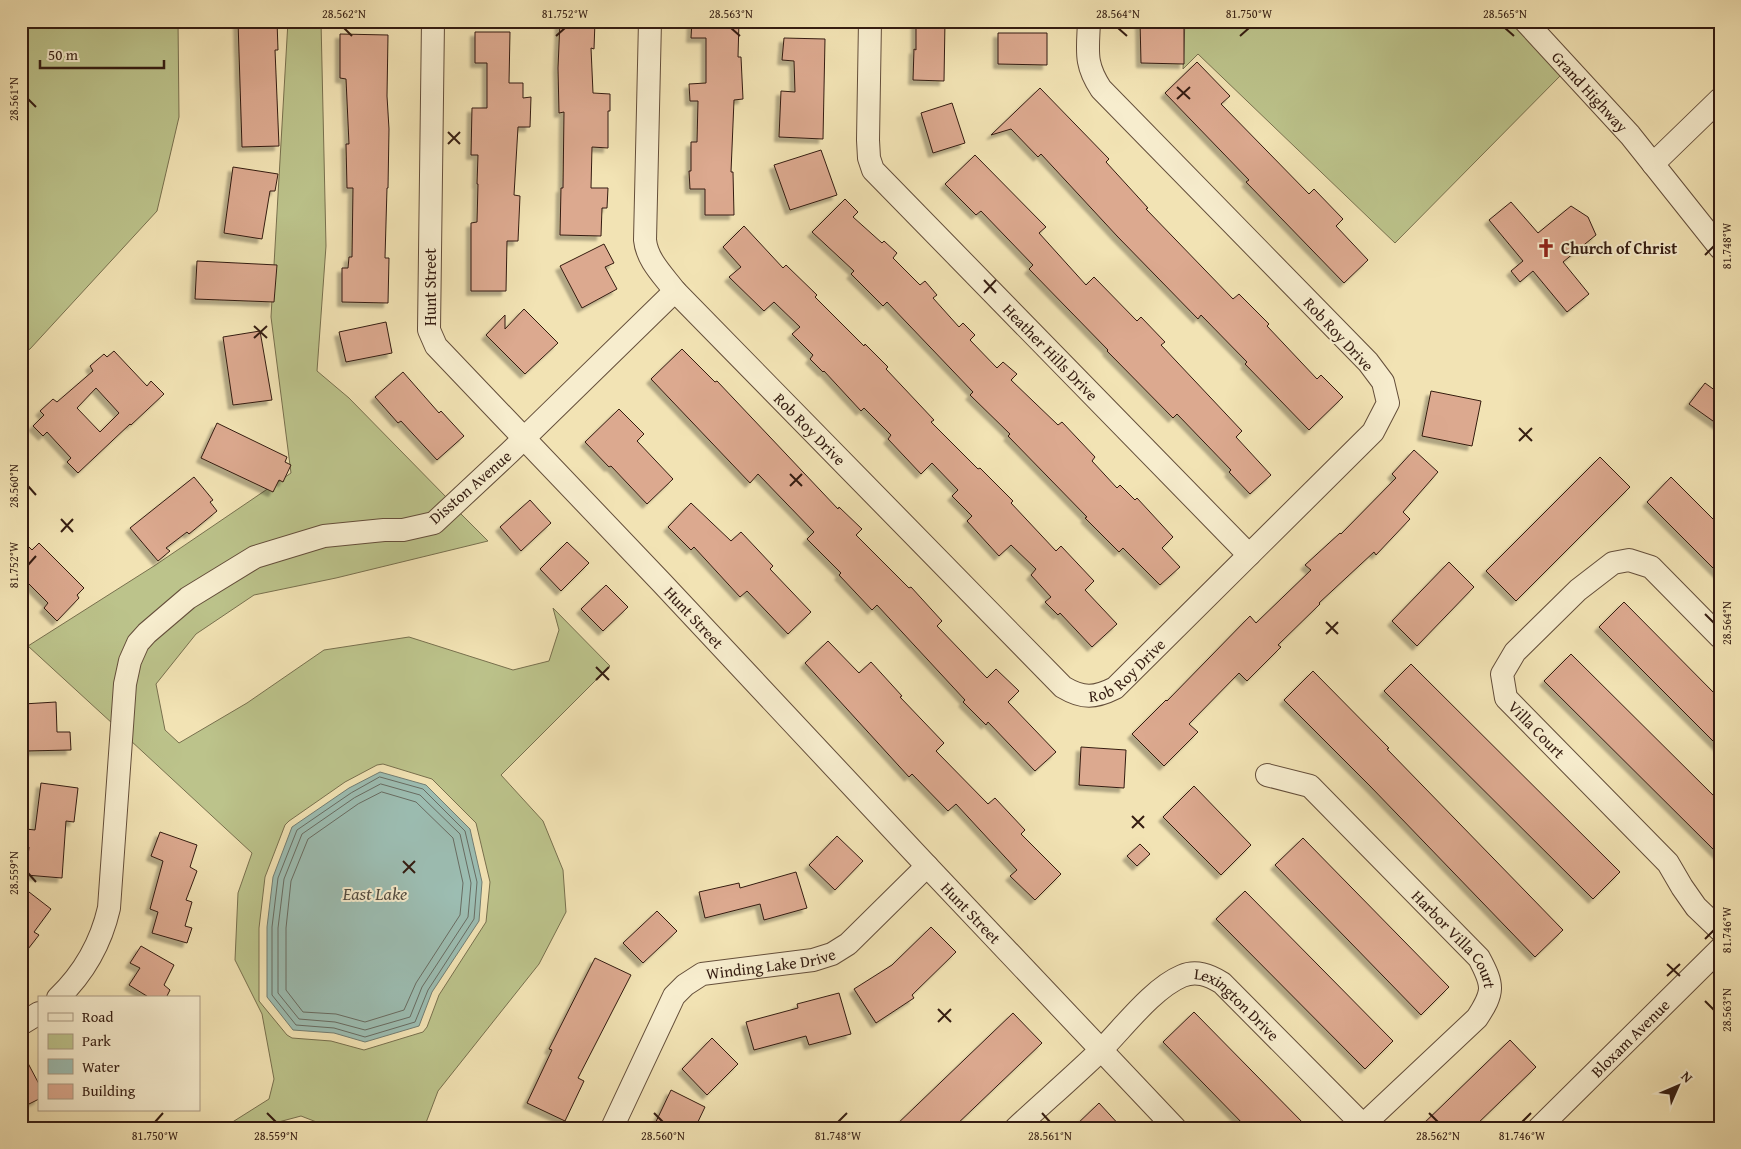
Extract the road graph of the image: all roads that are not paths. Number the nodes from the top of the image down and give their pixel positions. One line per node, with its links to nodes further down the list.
1 (433, 21): 10 (street, Hunt Street)
2 (650, 21): 9 (street, Rob Roy Drive)
3 (870, 21): 11 (street, Heather Hills Drive)
4 (1089, 21): 11 (street, Rob Roy Drive)
5 (1525, 21): 7 (street, Grand Highway)
6 (1720, 99): 7 (street)
7 (1653, 164): 8 (street, Grand Highway)
8 (1720, 248)
9 (675, 291): 10 (street, Disston Avenue); 11 (street, Rob Roy Drive)
10 (524, 438): 14 (street, Hunt Street); 17 (street, Disston Avenue)
11 (1249, 555)
12 (1720, 637): 15 (street, Villa Court)
13 (1267, 775): 21 (street, Harbor Villa Court)
14 (927, 866): 20 (street, Hunt Street); 22 (street, Winding Lake Drive)
15 (1720, 930)
16 (1720, 949): 25 (street, Bloxam Avenue)
17 (60, 996)
18 (38, 1014): 19 (street)
19 (21, 1024)
20 (1101, 1050): 21 (street, Lexington Drive); 23 (street, Lexington Drive); 24 (street, Hunt Street)
21 (1361, 1126)
22 (612, 1128)
23 (1016, 1128)
24 (1176, 1128)
25 (1539, 1128)

